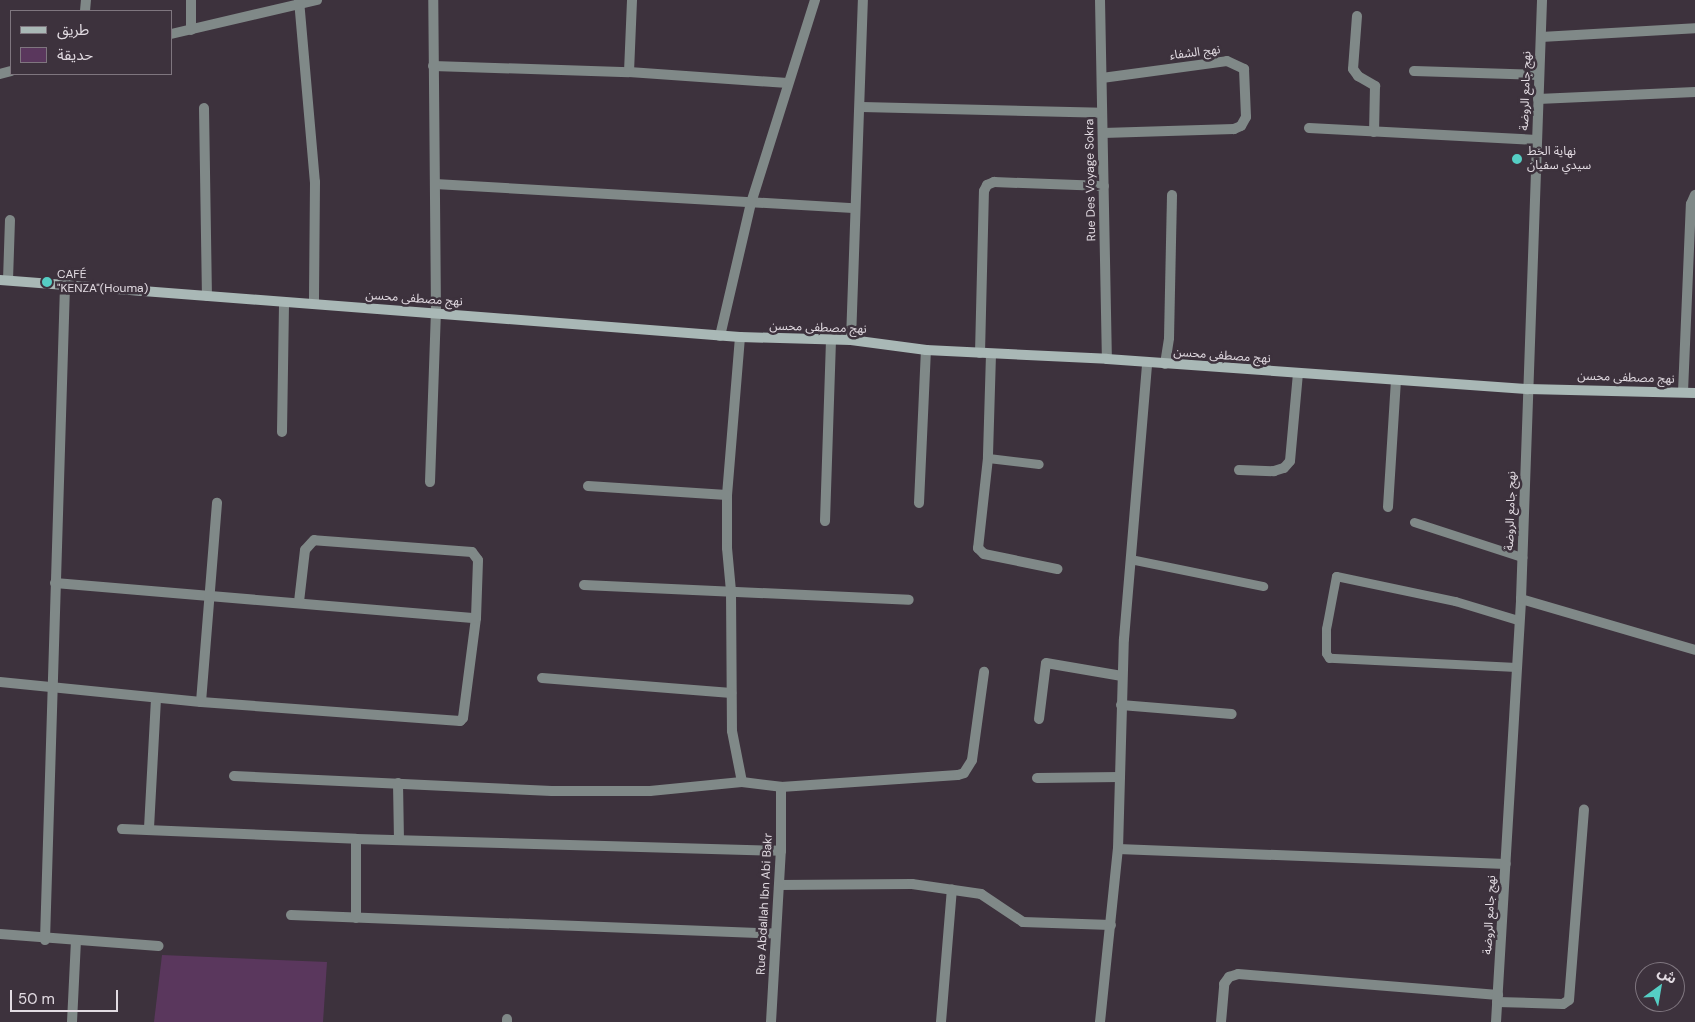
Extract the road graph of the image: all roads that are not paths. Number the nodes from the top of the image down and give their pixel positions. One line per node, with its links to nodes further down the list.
1 (191, 0): 12 (street)
2 (317, 0): 9 (street)
3 (433, 0): 15 (street)
4 (632, 0): 17 (street)
5 (816, 0): 20 (street)
6 (863, 0): 23 (street)
7 (1100, 0): 19 (street, Rue Des Voyage Sokra)
8 (1542, 0): 14 (street, نهج جامع الروضة)
9 (299, 2): 12 (street); 41 (street)
10 (1358, 16): 27 (street)
11 (1695, 28): 14 (street)
12 (191, 30): 13 (street)
13 (172, 34)
14 (1541, 37): 18 (street, نهج جامع الروضة)
15 (433, 66): 17 (street); 30 (street)
16 (1414, 71): 18 (street)
17 (629, 72): 20 (street)
18 (1539, 75): 22 (street, نهج جامع الروضة)
19 (1102, 78): 25 (street, Rue Des Voyage Sokra); 28 (street, نهج الشفاء)
20 (788, 82): 34 (street)
21 (1695, 92): 22 (street)
22 (1538, 99): 29 (street, نهج جامع الروضة)
23 (862, 107): 25 (street); 35 (street)
24 (204, 108): 39 (street)
25 (1102, 113): 28 (street, Rue Des Voyage Sokra)
26 (1310, 128): 27 (street)
27 (1374, 132): 29 (street)
28 (1103, 134): 31 (street, Rue Des Voyage Sokra)
29 (1537, 140): 55 (street, نهج جامع الروضة)
30 (435, 184): 34 (street); 42 (street)
31 (1104, 186): 48 (street); 50 (street, Rue Des Voyage Sokra)
32 (1172, 195): 52 (street)
33 (1695, 195): 56 (street)
34 (751, 203): 35 (street); 43 (street)
35 (853, 208): 45 (street)
36 (10, 220): 37 (street)
37 (4, 280): 38 (main road, نهج مصطفى محسن)
38 (65, 285): 39 (main road, نهج مصطفى محسن); 73 (street)
39 (207, 296): 40 (main road, نهج مصطفى محسن)
40 (284, 303): 41 (main road, نهج مصطفى محسن); 58 (street)
41 (314, 304): 42 (main road, نهج مصطفى محسن)
42 (436, 313): 43 (main road, نهج مصطفى محسن); 62 (street)
43 (720, 336): 44 (main road, نهج مصطفى محسن)
44 (740, 338): 46 (main road, نهج مصطفى محسن); 64 (street)
45 (851, 340): 46 (main road, نهج مصطفى محسن); 47 (main road, نهج مصطفى محسن)
46 (831, 342): 68 (street)
47 (926, 350): 48 (main road, نهج مصطفى محسن); 66 (street)
48 (980, 353): 49 (main road, نهج مصطفى محسن)
49 (991, 354): 50 (main road, نهج مصطفى محسن); 59 (street)
50 (1107, 359): 51 (main road, نهج مصطفى محسن)
51 (1147, 364): 52 (main road, نهج مصطفى محسن); 71 (street)
52 (1164, 364): 53 (main road, نهج مصطفى محسن)
53 (1298, 373): 54 (main road, نهج مصطفى محسن); 61 (street)
54 (1396, 380): 55 (main road, نهج مصطفى محسن); 67 (street)
55 (1528, 389): 56 (main road, نهج مصطفى محسن); 70 (street, نهج جامع الروضة)
56 (1683, 392): 57 (main road, نهج مصطفى محسن)
57 (1695, 393)
58 (282, 432)
59 (988, 458): 60 (lane); 72 (street)
60 (1039, 464)
61 (1239, 470)
62 (430, 482)
63 (588, 486): 64 (street)
64 (727, 495): 76 (street)
65 (217, 503): 77 (street)
66 (920, 503)
67 (1388, 507)
68 (825, 521)
69 (1414, 522): 70 (lane)
70 (1522, 557): 78 (street, نهج جامع الروضة)
71 (1130, 559): 75 (lane); 86 (street)
72 (1057, 569)
73 (54, 582): 77 (street); 89 (street)
74 (584, 585): 76 (street)
75 (1262, 586)
76 (731, 591): 79 (street); 90 (street)
77 (208, 597): 80 (street); 92 (street)
78 (1521, 599): 82 (street, نهج جامع الروضة); 83 (street)
79 (909, 600)
80 (299, 602): 81 (street); 81 (street)
81 (476, 618): 92 (street)
82 (1518, 620): 84 (street, نهج جامع الروضة); 84 (lane)
83 (1695, 650)
84 (1516, 668): 109 (street, نهج جامع الروضة)
85 (984, 672): 101 (street)
86 (1122, 676): 93 (street); 95 (street)
87 (542, 678): 90 (street)
88 (0, 682): 89 (street)
89 (55, 685): 91 (street); 117 (street)
90 (731, 693): 99 (street)
91 (156, 699): 92 (street); 103 (street)
92 (200, 702)
93 (1121, 705): 94 (street); 97 (street)
94 (1232, 714)
95 (1039, 719)
96 (234, 776): 100 (street)
97 (1120, 777): 98 (street); 107 (street)
98 (1037, 778)
99 (742, 782): 100 (street); 101 (street)
100 (398, 783): 106 (street)
101 (781, 787): 108 (street, Rue Abdallah Ibn Abi Bakr)
102 (1584, 810): 120 (street)
103 (149, 828): 104 (street); 105 (street)
104 (122, 829)
105 (356, 839): 106 (street); 113 (street)
106 (399, 840): 108 (street)
107 (1118, 849): 109 (street); 114 (street)
108 (781, 851): 110 (street, Rue Abdallah Ibn Abi Bakr)
109 (1506, 864): 120 (street, نهج جامع الروضة)
110 (779, 885): 111 (street); 116 (street, Rue Abdallah Ibn Abi Bakr)
111 (952, 889): 114 (street); 123 (street)
112 (292, 915): 113 (street)
113 (356, 918): 116 (street)
114 (1111, 925): 124 (street)
115 (0, 934): 117 (street)
116 (775, 934): 122 (street, Rue Abdallah Ibn Abi Bakr)
117 (45, 940): 118 (street)
118 (76, 940): 119 (street); 121 (street)
119 (159, 946)
120 (1498, 998): 125 (street); 126 (street, نهج جامع الروضة)
121 (72, 1022)
122 (771, 1022)
123 (941, 1022)
124 (1100, 1022)
125 (1221, 1022)
126 (1496, 1022)

